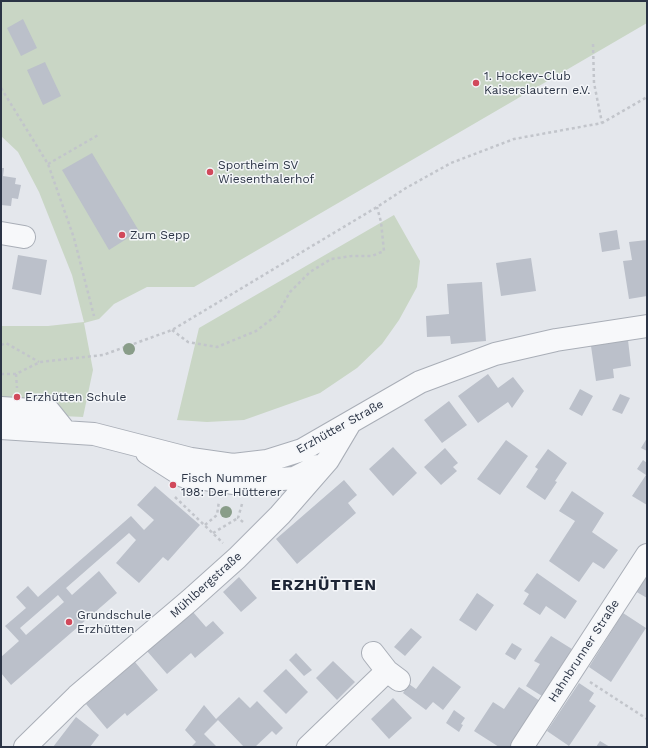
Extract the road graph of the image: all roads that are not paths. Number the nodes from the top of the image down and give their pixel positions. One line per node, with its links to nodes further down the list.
1 (1, 233): 2 (street)
2 (24, 237)
3 (647, 326): 5 (street, Erzhütter Straße)
4 (1, 408): 7 (street)
5 (351, 422): 8 (street, Erzhütter Straße); 9 (street, Mühlbergstraße)
6 (1, 428): 7 (street, Erzhütter Straße)
7 (65, 431): 8 (street, Erzhütter Straße)
8 (131, 442): 9 (street)
9 (328, 460): 12 (street, Mühlbergstraße)
10 (647, 555): 14 (street, Hahnbrunner Straße)
11 (373, 653): 13 (street)
12 (25, 747)
13 (308, 747)
14 (522, 747)

